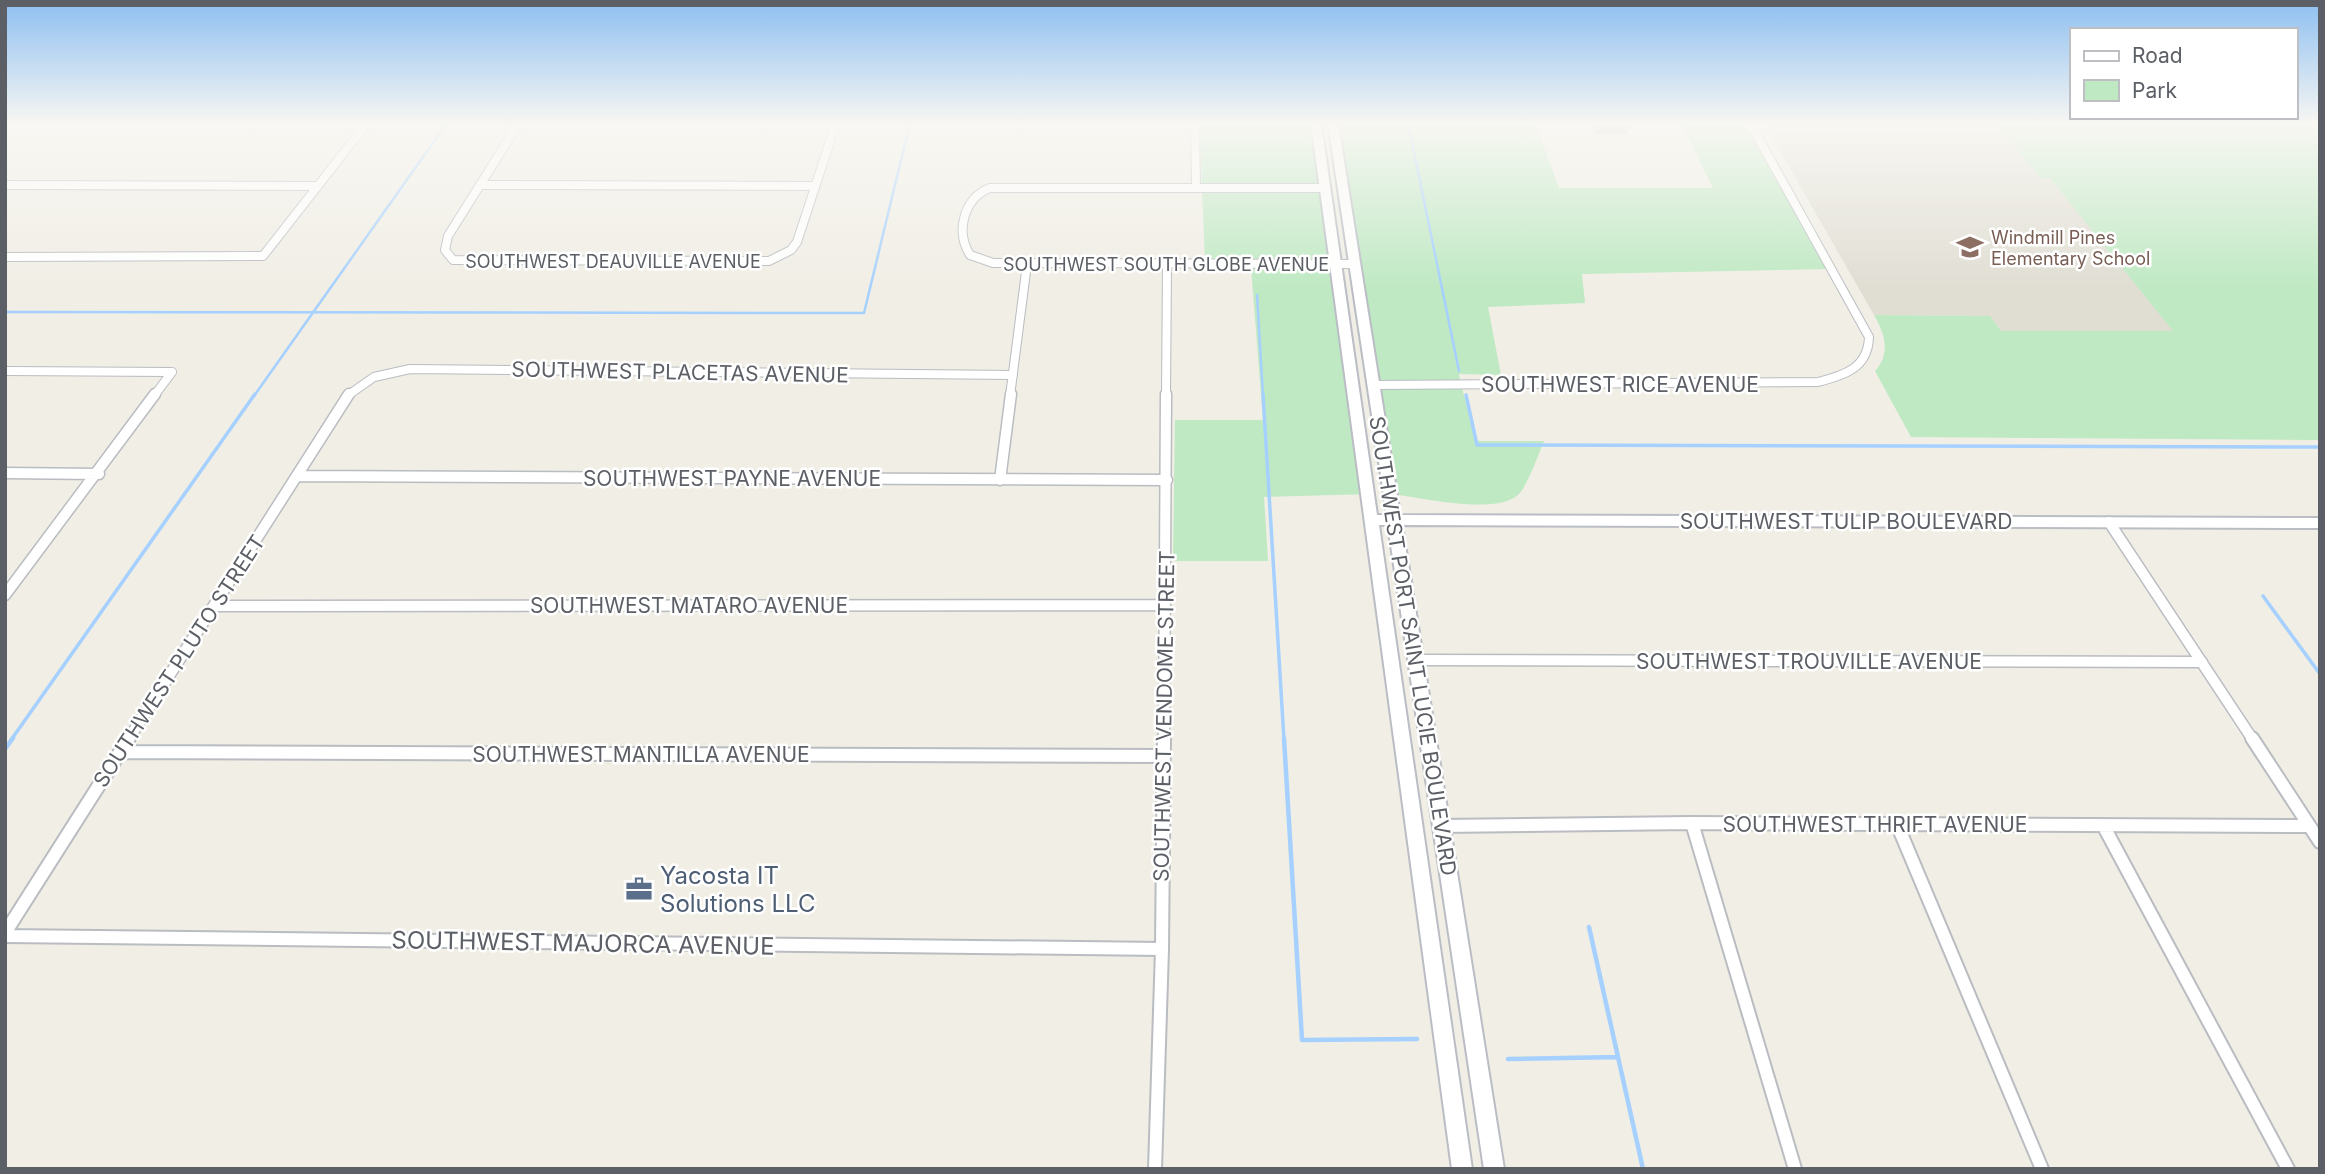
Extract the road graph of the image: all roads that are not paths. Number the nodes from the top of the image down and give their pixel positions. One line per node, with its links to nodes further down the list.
1 (324, 178): 10 (street)
2 (485, 178): 9 (street)
3 (818, 178): 11 (street)
4 (1196, 178): 12 (street)
5 (1324, 178): 13 (main road, SOUTHWEST PORT SAINT LUCIE BOULEVARD)
6 (1341, 178): 18 (main road, SOUTHWEST PORT SAINT LUCIE BOULEVARD)
7 (1780, 178): 21 (street, SOUTHWEST RICE AVENUE)
8 (5, 185): 10 (street)
9 (480, 185): 11 (street); 11 (street, SOUTHWEST DEAUVILLE AVENUE)
10 (318, 186): 14 (street)
11 (815, 186)
12 (1196, 188): 13 (street); 15 (street, SOUTHWEST SOUTH GLOBE AVENUE)
13 (1325, 188): 17 (main road, SOUTHWEST PORT SAINT LUCIE BOULEVARD)
14 (5, 257)
15 (1027, 264): 16 (street, SOUTHWEST SOUTH GLOBE AVENUE); 20 (street)
16 (1167, 264): 17 (street, SOUTHWEST SOUTH GLOBE AVENUE); 27 (street, SOUTHWEST VENDOME STREET)
17 (1337, 264): 18 (street, SOUTHWEST SOUTH GLOBE AVENUE); 28 (main road, SOUTHWEST PORT SAINT LUCIE BOULEVARD)
18 (1354, 264): 21 (main road, SOUTHWEST PORT SAINT LUCIE BOULEVARD)
19 (5, 371): 24 (street)
20 (1013, 375): 22 (street, SOUTHWEST PLACETAS AVENUE); 26 (street)
21 (1372, 385): 29 (main road, SOUTHWEST PORT SAINT LUCIE BOULEVARD)
22 (352, 390): 25 (street, SOUTHWEST PLUTO STREET)
23 (5, 473): 24 (street)
24 (99, 474): 32 (street)
25 (297, 476): 26 (street, SOUTHWEST PAYNE AVENUE); 34 (street, SOUTHWEST PLUTO STREET)
26 (1000, 480): 27 (street, SOUTHWEST PAYNE AVENUE)
27 (1167, 480): 33 (street, SOUTHWEST VENDOME STREET)
28 (1373, 520): 29 (main road, SOUTHWEST TULIP BOULEVARD); 48 (main road, SOUTHWEST PORT SAINT LUCIE BOULEVARD)
29 (1395, 520): 30 (main road, SOUTHWEST TULIP BOULEVARD); 35 (main road, SOUTHWEST PORT SAINT LUCIE BOULEVARD)
30 (2109, 522): 31 (main road, SOUTHWEST TULIP BOULEVARD); 36 (street)
31 (2318, 525)
32 (5, 595)
33 (1165, 605): 34 (street, SOUTHWEST MATARO AVENUE); 38 (street, SOUTHWEST VENDOME STREET)
34 (214, 606): 37 (street, SOUTHWEST PLUTO STREET)
35 (1416, 660): 36 (street, SOUTHWEST TROUVILLE AVENUE); 42 (main road, SOUTHWEST PORT SAINT LUCIE BOULEVARD)
36 (2202, 663): 43 (street)
37 (121, 752): 38 (street, SOUTHWEST MANTILLA AVENUE); 45 (street, SOUTHWEST PLUTO STREET)
38 (1162, 756): 46 (street, SOUTHWEST VENDOME STREET)
39 (1692, 823): 40 (street, SOUTHWEST THRIFT AVENUE); 42 (street, SOUTHWEST THRIFT AVENUE); 50 (street)
40 (1897, 824): 41 (street, SOUTHWEST THRIFT AVENUE); 51 (street)
41 (2103, 825): 43 (street, SOUTHWEST THRIFT AVENUE); 52 (street)
42 (1441, 826): 49 (main road, SOUTHWEST PORT SAINT LUCIE BOULEVARD)
43 (2309, 826): 44 (street)
44 (2320, 842)
45 (5, 934): 46 (street, SOUTHWEST MAJORCA AVENUE)
46 (1162, 949): 47 (street, SOUTHWEST VENDOME STREET)
47 (1155, 1169)
48 (1462, 1169)
49 (1494, 1169)
50 (1795, 1169)
51 (2042, 1169)
52 (2288, 1169)

